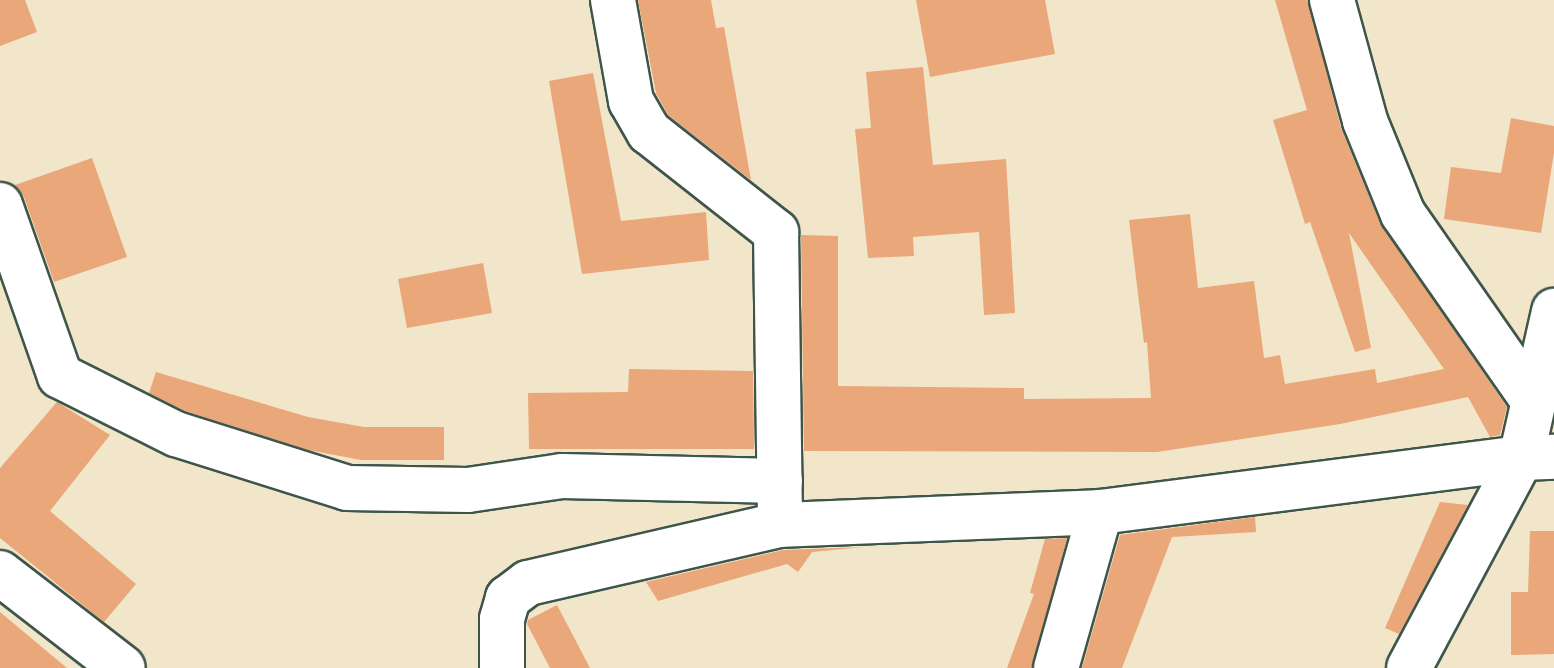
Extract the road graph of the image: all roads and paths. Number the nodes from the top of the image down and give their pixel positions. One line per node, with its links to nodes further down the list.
1 (613, 0): 7 (street)
2 (1332, 0): 5 (street)
3 (0, 205): 7 (street)
4 (1554, 311): 5 (street)
5 (1532, 399): 6 (street)
6 (1538, 458): 8 (street); 14 (street)
7 (780, 481): 9 (street)
8 (1100, 512): 9 (street); 13 (street)
9 (780, 525): 12 (street)
10 (0, 573): 11 (street)
11 (123, 668)
12 (502, 668)
13 (1056, 668)
14 (1409, 668)

